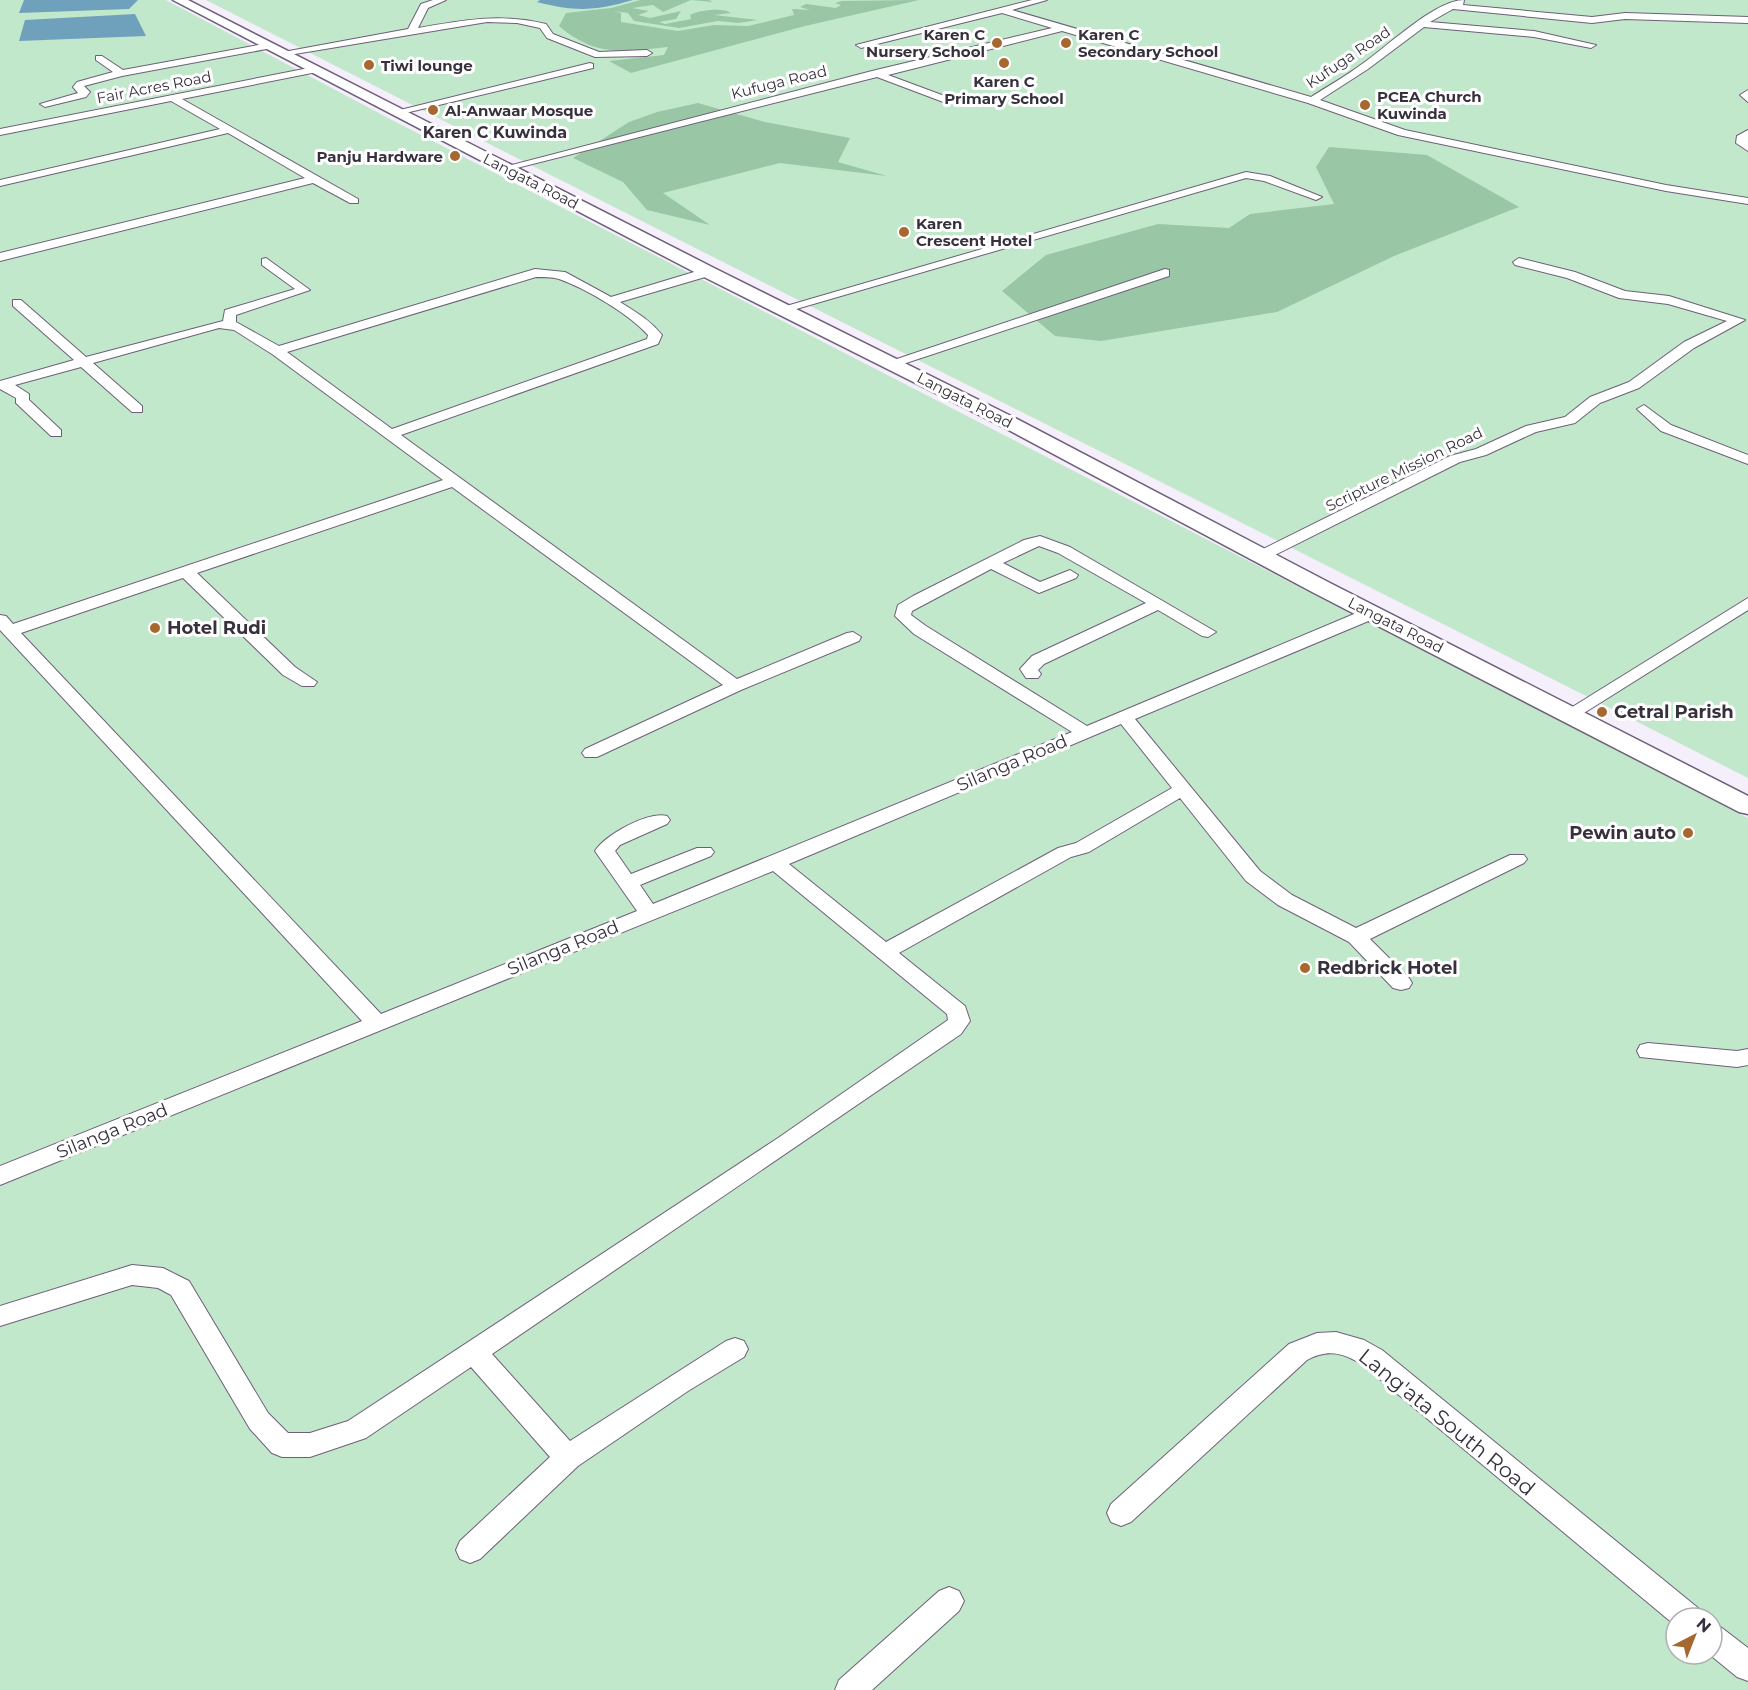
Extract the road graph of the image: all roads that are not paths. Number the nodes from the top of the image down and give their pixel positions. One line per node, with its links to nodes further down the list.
1 (179, 0): 13 (main road, Langata Road)
2 (442, 0): 10 (street)
3 (1043, 0): 6 (street)
4 (1469, 0): 5 (street, Kufuga Road)
5 (1450, 6): 7 (street); 8 (street, Kufuga Road)
6 (1002, 10): 9 (street, Kufuga Road); 11 (street)
7 (1748, 20)
8 (1423, 24): 12 (street); 24 (street, Kufuga Road)
9 (1063, 28): 19 (street, Kufuga Road); 24 (street, Kufuga Road)
10 (411, 32): 13 (street); 14 (street)
11 (861, 45)
12 (1591, 45)
13 (276, 50): 17 (main road, Langata Road); 18 (street)
14 (647, 53)
15 (99, 58): 18 (street)
16 (590, 66): 26 (street)
17 (314, 70): 21 (street, Fair Acres Road); 26 (main road, Langata Road)
18 (121, 73): 25 (street)
19 (875, 73): 23 (street); 31 (street, Kufuga Road)
20 (1748, 93): 22 (street)
21 (173, 98): 27 (street); 28 (street, Fair Acres Road)
22 (1748, 99)
23 (946, 100)
24 (1312, 101): 36 (street)
25 (45, 104)
26 (397, 112): 31 (main road, Langata Road)
27 (228, 130): 32 (street); 33 (street)
28 (0, 132)
29 (1748, 133): 30 (street)
30 (1748, 147)
31 (505, 168): 40 (main road, Langata Road)
32 (315, 179): 35 (street); 37 (street)
33 (0, 183)
34 (1316, 196): 44 (street)
35 (354, 201)
36 (1748, 201)
37 (0, 257)
38 (266, 262): 45 (street)
39 (1519, 262): 56 (street, Scripture Mission Road)
40 (708, 272): 42 (street); 44 (main road, Langata Road)
41 (1165, 273): 48 (street)
42 (610, 301): 46 (street); 53 (street)
43 (17, 303): 47 (street)
44 (782, 309): 48 (main road, Langata Road)
45 (229, 324): 46 (street); 47 (street)
46 (277, 351): 53 (street)
47 (85, 361): 49 (street); 50 (street)
48 (892, 363): 56 (main road, Langata Road)
49 (2, 385): 52 (street)
50 (137, 409)
51 (1644, 409): 54 (street)
52 (56, 433)
53 (390, 434): 55 (street)
54 (1748, 460)
55 (454, 482): 58 (street); 68 (street)
56 (1261, 556): 62 (main road, Langata Road)
57 (992, 562): 59 (street); 61 (street); 71 (street)
58 (186, 572): 63 (street); 67 (street)
59 (1070, 575)
60 (1748, 603): 69 (street)
61 (1158, 604): 64 (street); 66 (street)
62 (1372, 613): 69 (main road, Langata Road); 70 (street, Silanga Road)
63 (5, 625): 84 (street)
64 (1208, 632)
65 (853, 637): 68 (street)
66 (1032, 674)
67 (308, 682)
68 (735, 686): 72 (street)
69 (1570, 714): 74 (main road, Langata Road)
70 (1124, 716): 71 (street, Silanga Road); 73 (street)
71 (1084, 732): 78 (street, Silanga Road)
72 (591, 753)
73 (1183, 789): 81 (street); 82 (street)
74 (1748, 806)
75 (660, 820): 79 (street)
76 (704, 852): 79 (street)
77 (1517, 859): 81 (street)
78 (775, 863): 80 (street, Silanga Road); 82 (street)
79 (627, 883): 80 (street)
80 (649, 913): 84 (street, Silanga Road)
81 (1356, 937): 83 (street)
82 (885, 952): 90 (street)
83 (1401, 983)
84 (377, 1023): 87 (street, Silanga Road)
85 (1648, 1051): 86 (street)
86 (1748, 1057)
87 (0, 1176)
88 (0, 1316): 90 (street)
89 (735, 1349): 91 (street)
90 (475, 1353): 91 (street)
91 (568, 1458): 93 (street)
92 (1120, 1513): 95 (street, Lang'ata South Road)
93 (470, 1550)
94 (949, 1601): 98 (street)
95 (1673, 1606)
96 (1724, 1648): 97 (street)
97 (1748, 1667)
98 (850, 1690)

